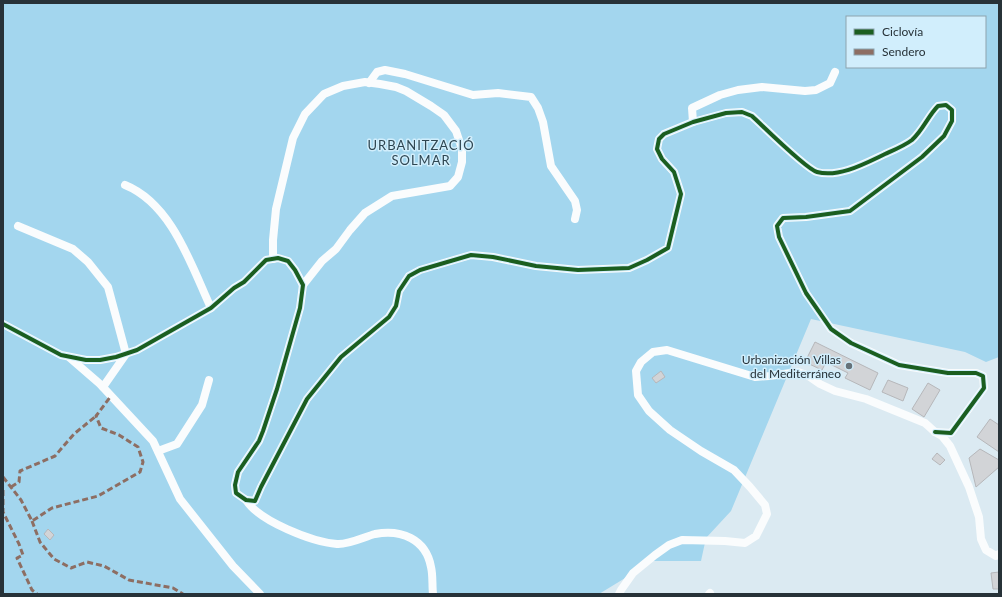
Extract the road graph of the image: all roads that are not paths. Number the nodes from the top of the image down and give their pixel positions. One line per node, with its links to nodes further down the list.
1 (835, 72): 3 (street)
2 (369, 83): 5 (street); 7 (street); 8 (street)
3 (693, 122): 15 (street); 17 (street)
4 (124, 186): 9 (street)
5 (575, 219)
6 (18, 226): 11 (street)
7 (274, 259): 8 (street); 9 (street)
8 (303, 285): 17 (street)
9 (211, 308): 11 (street)
10 (3, 324): 12 (street)
11 (126, 354): 12 (street); 14 (street)
12 (69, 357): 14 (street)
13 (209, 380): 16 (street)
14 (103, 387): 16 (street)
15 (935, 432): 18 (street); 21 (street)
16 (158, 451): 19 (street)
17 (246, 500): 20 (street)
18 (999, 554)
19 (260, 594)
20 (433, 594)
21 (619, 594)

